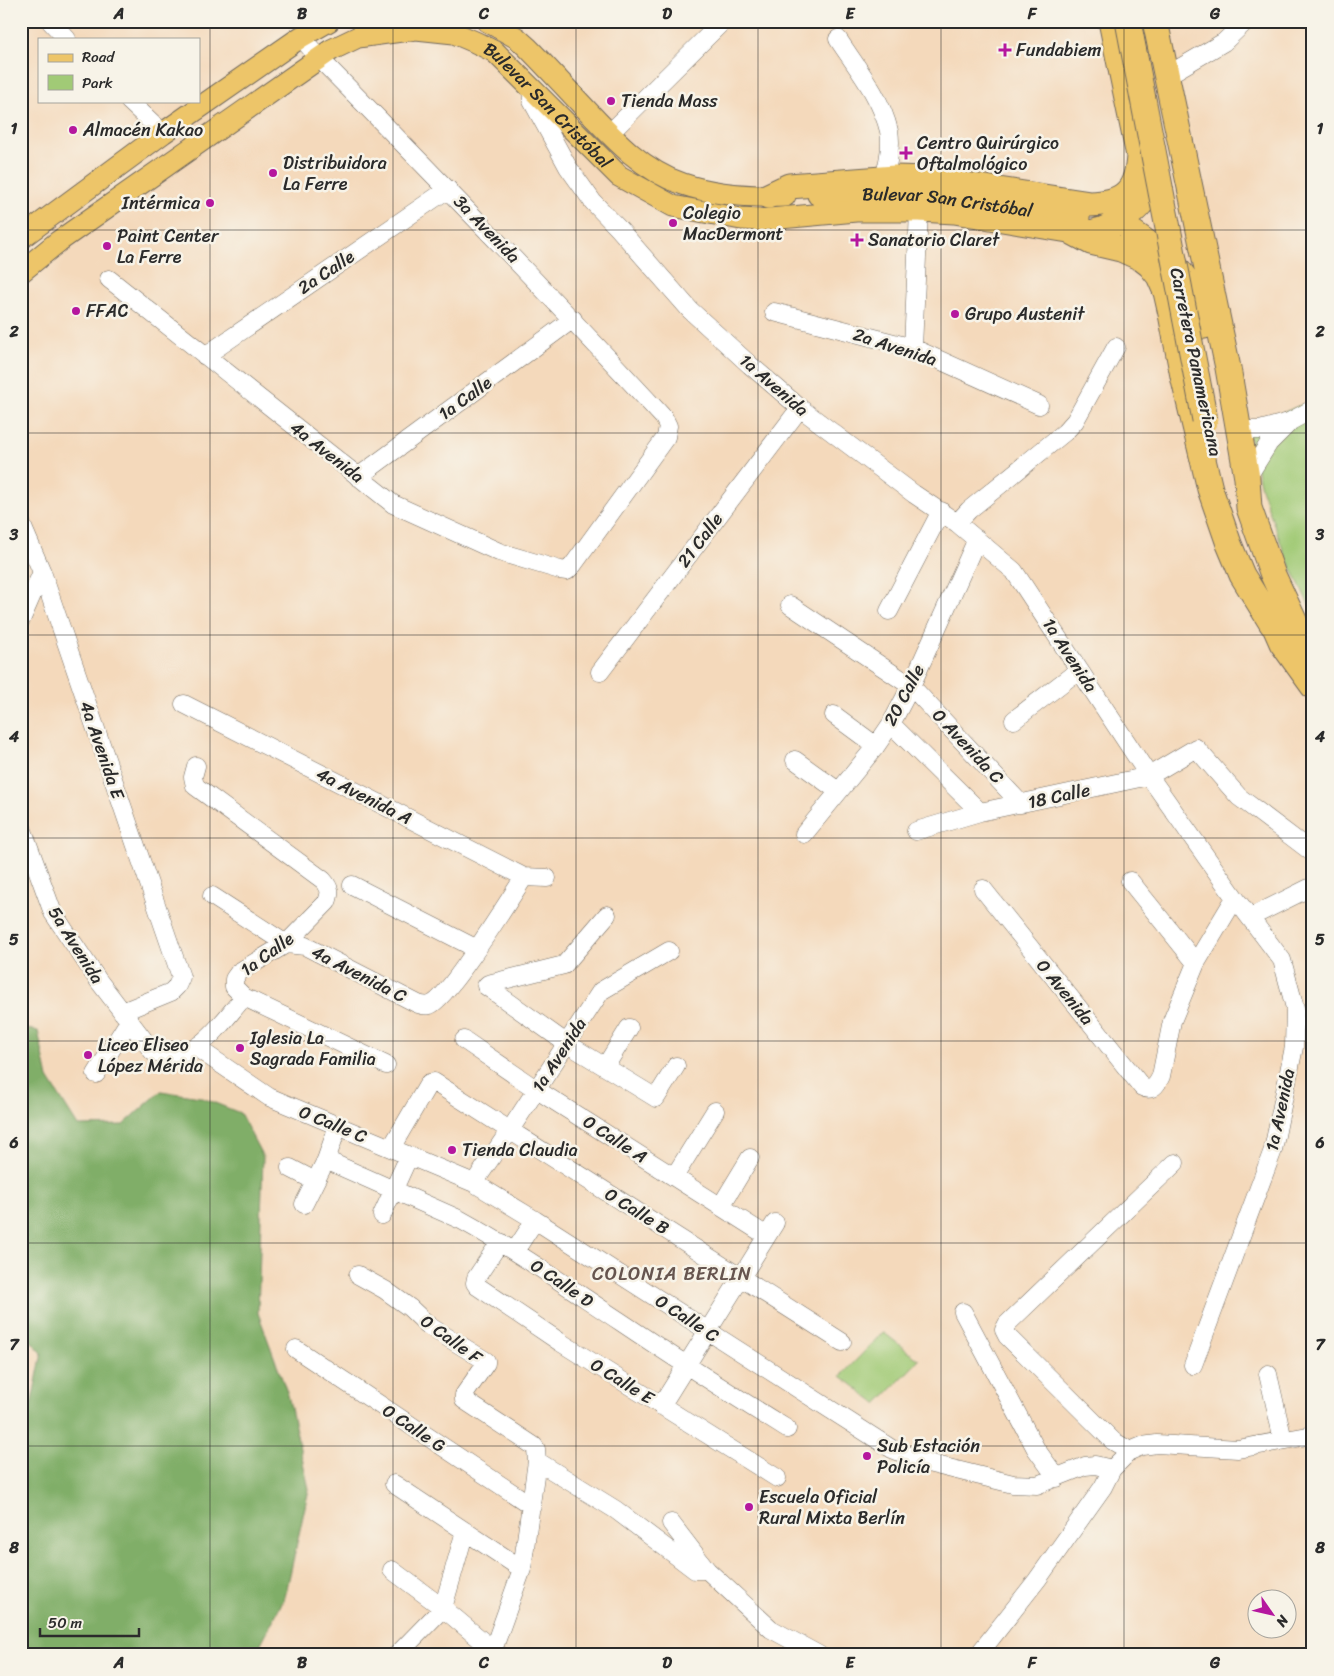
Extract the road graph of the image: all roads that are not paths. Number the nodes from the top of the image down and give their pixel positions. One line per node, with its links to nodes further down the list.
1 (50, 21): 11 (street)
2 (329, 21): 10 (main road)
3 (723, 21): 18 (street)
4 (1111, 21): 19 (highway)
5 (1128, 21): 50 (highway, Carretera Panamericana, bridge)
6 (1141, 21): 23 (highway)
7 (1155, 21): 14 (highway, Carretera Panamericana)
8 (1246, 21): 14 (street)
9 (499, 25): 18 (main road, Bulevar San Cristóbal)
10 (301, 37): 13 (street, 3a Avenida); 17 (main road)
11 (66, 38)
12 (838, 39): 19 (street)
13 (320, 59): 15 (main road, Bulevar San Cristóbal); 20 (street, 3a Avenida); 26 (main road, Bulevar San Cristóbal)
14 (1166, 76): 37 (highway, Carretera Panamericana)
15 (530, 86): 22 (main road, Bulevar San Cristóbal); 34 (street, 1a Avenida)
16 (130, 102): 17 (street)
17 (163, 133): 25 (main road)
18 (609, 134): 21 (main road, Bulevar San Cristóbal)
19 (884, 178): 21 (highway)
20 (448, 189): 29 (street, 3a Avenida); 32 (street, 2a Calle)
21 (768, 196): 23 (main road, Bulevar San Cristóbal)
22 (919, 210): 23 (main road, Bulevar San Cristóbal); 31 (street)
23 (1076, 225): 50 (highway)
24 (1132, 232): 40 (highway)
25 (21, 238)
26 (21, 272)
27 (109, 279): 32 (street, 4a Avenida)
28 (774, 312): 31 (street, 2a Avenida)
29 (572, 319): 38 (street, 1a Calle); 45 (street, 3a Avenida)
30 (1116, 347): 43 (street)
31 (913, 348): 33 (street, 2a Avenida)
32 (205, 356): 38 (street, 4a Avenida)
33 (1039, 405)
34 (800, 408): 41 (street, 1a Avenida); 53 (street, 21 Calle)
35 (1313, 409): 36 (street)
36 (1289, 422): 37 (street); 39 (street)
37 (1240, 430): 39 (highway, Carretera Panamericana)
38 (358, 477): 45 (street, 4a Avenida)
39 (1248, 478): 40 (highway, Carretera Panamericana)
40 (1249, 508): 51 (highway, Carretera Panamericana)
41 (941, 511): 43 (street, 1a Avenida); 48 (street)
42 (21, 523): 46 (street, 4a Avenida E)
43 (957, 523): 44 (street, 1a Avenida)
44 (977, 538): 52 (street, 1a Avenida); 54 (street, 20 Calle)
45 (573, 565)
46 (42, 572): 49 (street); 86 (street, 4a Avenida E)
47 (790, 605): 54 (street, 0 Avenida C)
48 (889, 611)
49 (21, 620)
50 (1272, 624): 55 (highway, Carretera Panamericana)
51 (1313, 650)
52 (1080, 670): 58 (street); 63 (street, 1a Avenida)
53 (600, 672)
54 (911, 686): 59 (street, 20 Calle); 65 (street, 0 Avenida C)
55 (1313, 686)
56 (184, 704): 71 (street, 4a Avenida A)
57 (834, 715): 60 (street)
58 (1014, 720)
59 (891, 724): 60 (street, 20 Calle); 66 (street)
60 (876, 746): 64 (street, 20 Calle)
61 (795, 760): 64 (street)
62 (196, 766): 81 (street, 1a Calle)
63 (1150, 776): 65 (street, 18 Calle); 70 (street, 18 Calle); 78 (street, 1a Avenida)
64 (838, 791): 69 (street, 20 Calle)
65 (1021, 804): 66 (street, 18 Calle)
66 (980, 812): 68 (street, 18 Calle)
67 (22, 829): 86 (street, 5a Avenida)
68 (916, 831)
69 (804, 834)
70 (1313, 853)
71 (524, 877): 72 (street, 4a Avenida A); 82 (street)
72 (547, 878)
73 (1130, 881): 84 (street)
74 (352, 885): 82 (street)
75 (1313, 886): 80 (street)
76 (982, 888): 84 (street, 0 Avenida)
77 (212, 896): 81 (street, 4a Avenida C)
78 (1235, 898): 80 (street, 1a Avenida); 84 (street)
79 (607, 915): 89 (street)
80 (1251, 917): 122 (street, 1a Avenida)
81 (286, 944): 82 (street, 4a Avenida C); 85 (street, 1a Calle)
82 (477, 949)
83 (669, 951): 89 (street, 1a Avenida)
84 (1196, 963)
85 (244, 997): 90 (street, 1a Calle); 92 (street)
86 (126, 1016): 91 (street, 5a Avenida); 95 (street)
87 (630, 1028): 94 (street)
88 (464, 1040): 96 (street, 0 Calle A)
89 (566, 1043): 94 (street); 96 (street, 1a Avenida)
90 (197, 1048): 91 (street, 1a Calle); 98 (street, 0 Calle C)
91 (152, 1052)
92 (386, 1065)
93 (676, 1066): 94 (street)
94 (605, 1067)
95 (96, 1074)
96 (537, 1090): 99 (street, 1a Avenida); 106 (street, 0 Calle A)
97 (715, 1111): 106 (street)
98 (338, 1126): 100 (street, 0 Calle C); 103 (street)
99 (510, 1130): 100 (street, 0 Calle B); 108 (street, 1a Avenida); 117 (street, 0 Calle B)
100 (391, 1148): 101 (street, 0 Calle C)
101 (409, 1156): 108 (street, 0 Calle C); 109 (street)
102 (750, 1158): 111 (street)
103 (326, 1160): 107 (street); 109 (street, 0 Calle D)
104 (1175, 1163): 129 (street)
105 (290, 1168): 107 (street)
106 (674, 1178): 111 (street, 0 Calle A)
107 (315, 1181): 110 (street)
108 (474, 1183): 113 (street, 0 Calle C)
109 (395, 1190): 112 (street); 114 (street, 0 Calle D)
110 (304, 1204)
111 (721, 1206): 117 (street, 0 Calle A)
112 (382, 1215)
113 (535, 1220): 115 (street); 119 (street, 0 Calle C)
114 (500, 1242): 115 (street, 0 Calle D); 125 (street, 0 Calle E)
115 (515, 1251): 123 (street, 0 Calle D)
116 (358, 1275): 130 (street, 0 Calle F)
117 (742, 1277): 119 (street); 120 (street, 0 Calle B)
118 (963, 1312): 133 (street)
119 (708, 1332): 123 (street); 133 (street, 0 Calle C)
120 (842, 1342)
121 (296, 1349): 135 (street, 0 Calle G)
122 (1193, 1365)
123 (686, 1366): 125 (street); 126 (street, 0 Calle D)
124 (1268, 1374): 128 (street)
125 (661, 1406): 132 (street, 0 Calle E)
126 (787, 1429)
127 (1313, 1434): 128 (street)
128 (1283, 1440): 129 (street)
129 (1130, 1451): 131 (street)
130 (536, 1455): 135 (street); 140 (street, 0 Calle F)
131 (1112, 1468): 133 (street, 0 Calle C); 145 (street)
132 (777, 1478)
133 (1057, 1478)
134 (394, 1484): 137 (street)
135 (532, 1506): 138 (street)
136 (671, 1523): 140 (street, 0 Calle F)
137 (465, 1532): 138 (street); 141 (street)
138 (522, 1569): 142 (street)
139 (392, 1570): 141 (street)
140 (707, 1570): 144 (street, 0 Calle F)
141 (443, 1608): 142 (street); 143 (street)
142 (496, 1652)
143 (397, 1655)
144 (818, 1655)
145 (978, 1655)

